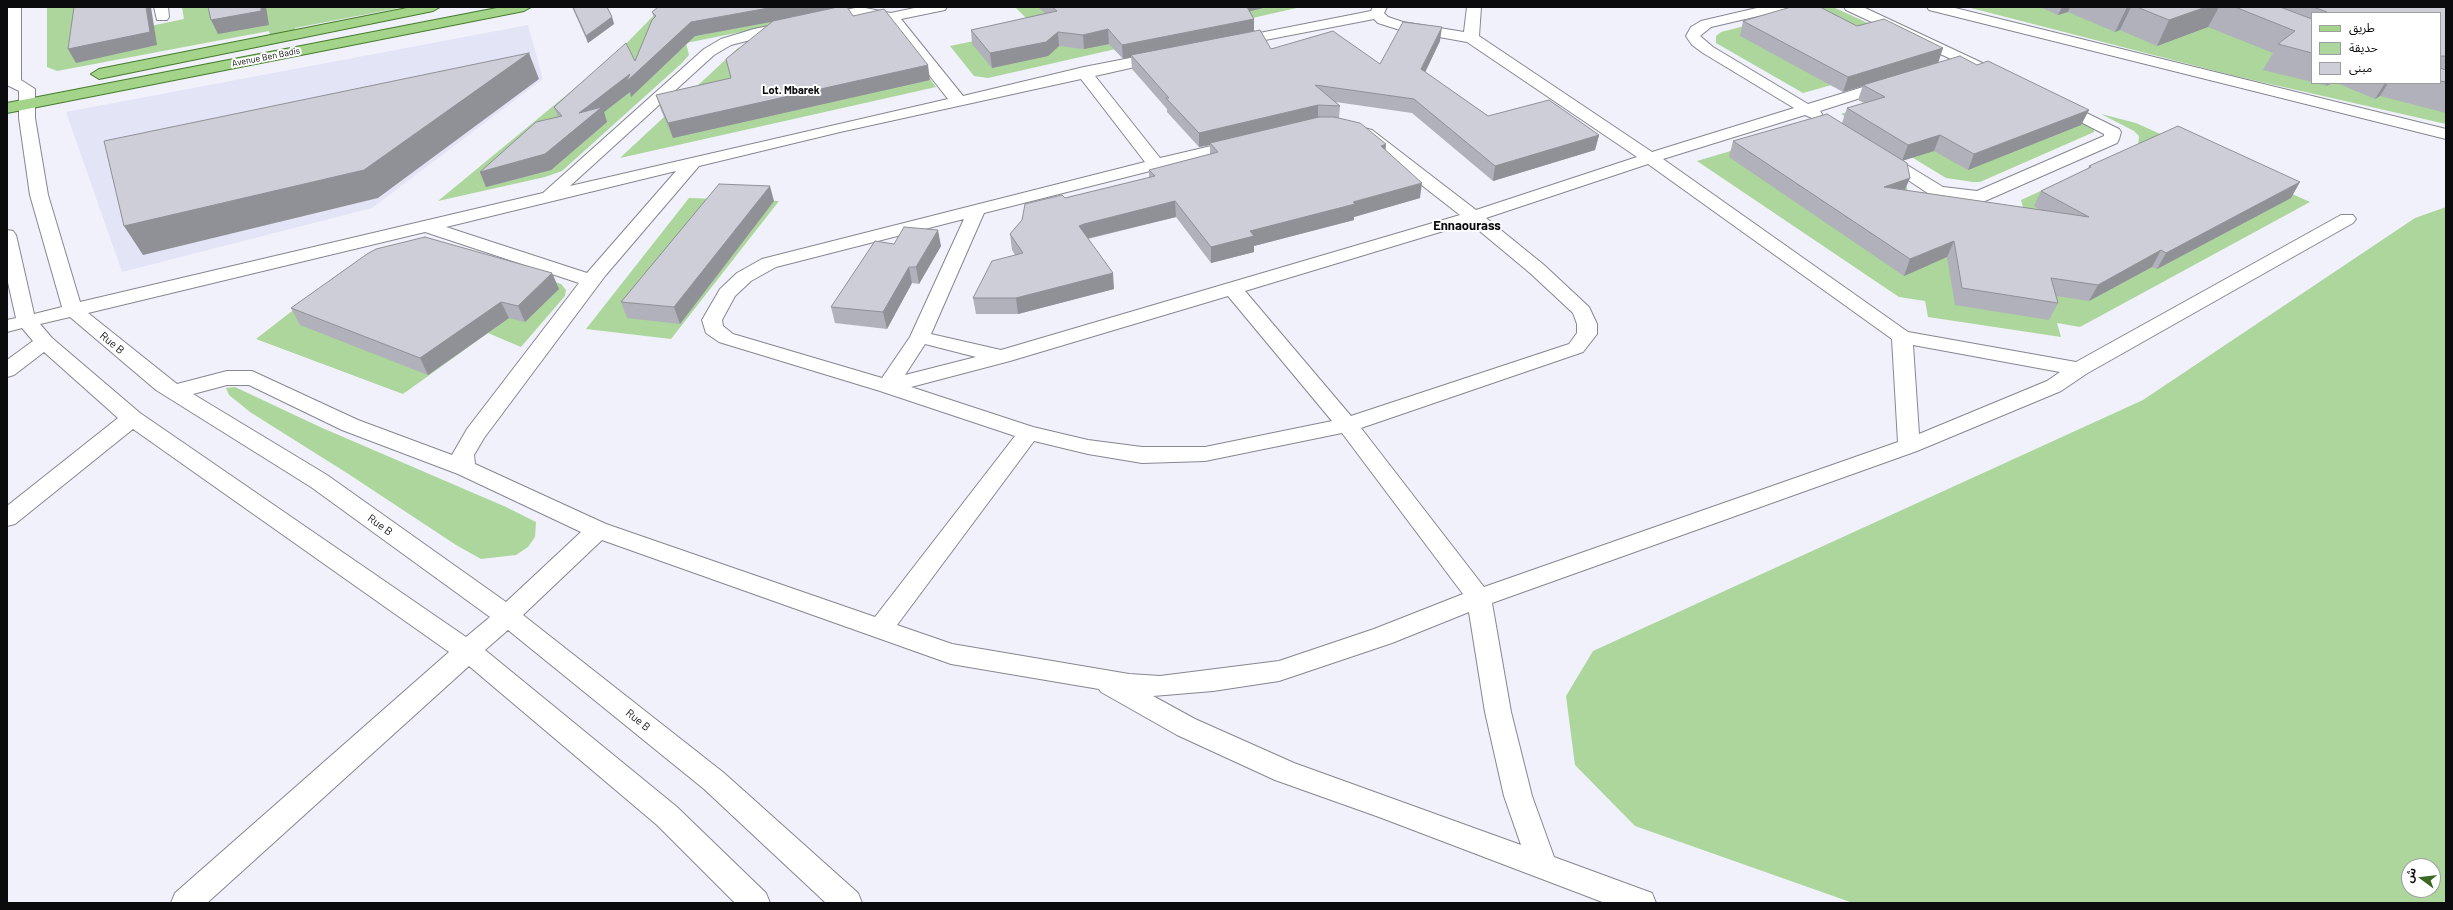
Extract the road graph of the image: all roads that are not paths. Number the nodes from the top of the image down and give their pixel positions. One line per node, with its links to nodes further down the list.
1 (14, 7): 21 (street)
2 (433, 7): 18 (main road, Avenue Ben Badis)
3 (524, 7): 21 (main road, Avenue Ben Badis)
4 (940, 7): 11 (street)
5 (1474, 7): 12 (street)
6 (1779, 7): 24 (street)
7 (1851, 7): 15 (street)
8 (1934, 7): 26 (street)
9 (859, 9): 11 (street); 31 (street)
10 (1378, 11): 12 (street); 13 (street)
11 (891, 17): 23 (street)
12 (1471, 38): 28 (street)
13 (1215, 46)
14 (1176, 54): 17 (street)
15 (1966, 60): 16 (street); 19 (street)
16 (1943, 67)
17 (1084, 72): 23 (street); 30 (street)
18 (87, 77)
19 (2002, 77)
20 (1905, 79): 24 (street)
21 (19, 92): 39 (street)
22 (2044, 97): 27 (street)
23 (957, 100): 29 (street)
24 (1806, 109): 25 (street); 28 (street)
25 (1825, 121)
26 (2446, 134)
27 (1872, 150)
28 (1650, 158): 33 (street); 42 (street)
29 (693, 162): 31 (street); 37 (street)
30 (1156, 164): 32 (street); 33 (street)
31 (550, 196): 35 (street)
32 (976, 211): 41 (street); 47 (street)
33 (1474, 217): 38 (street); 50 (street)
34 (2347, 219): 45 (street)
35 (426, 226): 37 (street); 39 (street)
36 (7, 235): 40 (street)
37 (591, 281): 53 (street)
38 (1233, 289): 44 (street); 50 (street)
39 (73, 310): 40 (street); 48 (street, Rue B)
40 (17, 324): 43 (street)
41 (920, 337): 44 (street); 47 (street)
42 (1902, 337): 45 (street); 52 (street)
43 (45, 342): 46 (street); 49 (street)
44 (1003, 356): 47 (street)
45 (2079, 369): 52 (street)
46 (7, 370)
47 (887, 386): 51 (street)
48 (174, 392): 53 (street); 57 (street, Rue B)
49 (132, 418): 54 (street); 59 (street)
50 (1347, 425): 51 (street); 56 (street)
51 (1029, 433): 58 (street)
52 (1909, 446): 56 (street)
53 (466, 469): 55 (street)
54 (7, 518)
55 (598, 530): 57 (street); 58 (street)
56 (1478, 598): 60 (street); 61 (street)
57 (507, 616): 59 (street); 64 (street, Rue B)
58 (880, 628): 60 (street)
59 (467, 650): 62 (street); 63 (street)
60 (1095, 677): 61 (street)
61 (1543, 866): 65 (street)
62 (186, 903)
63 (754, 903)
64 (847, 903)
65 (1641, 903)

